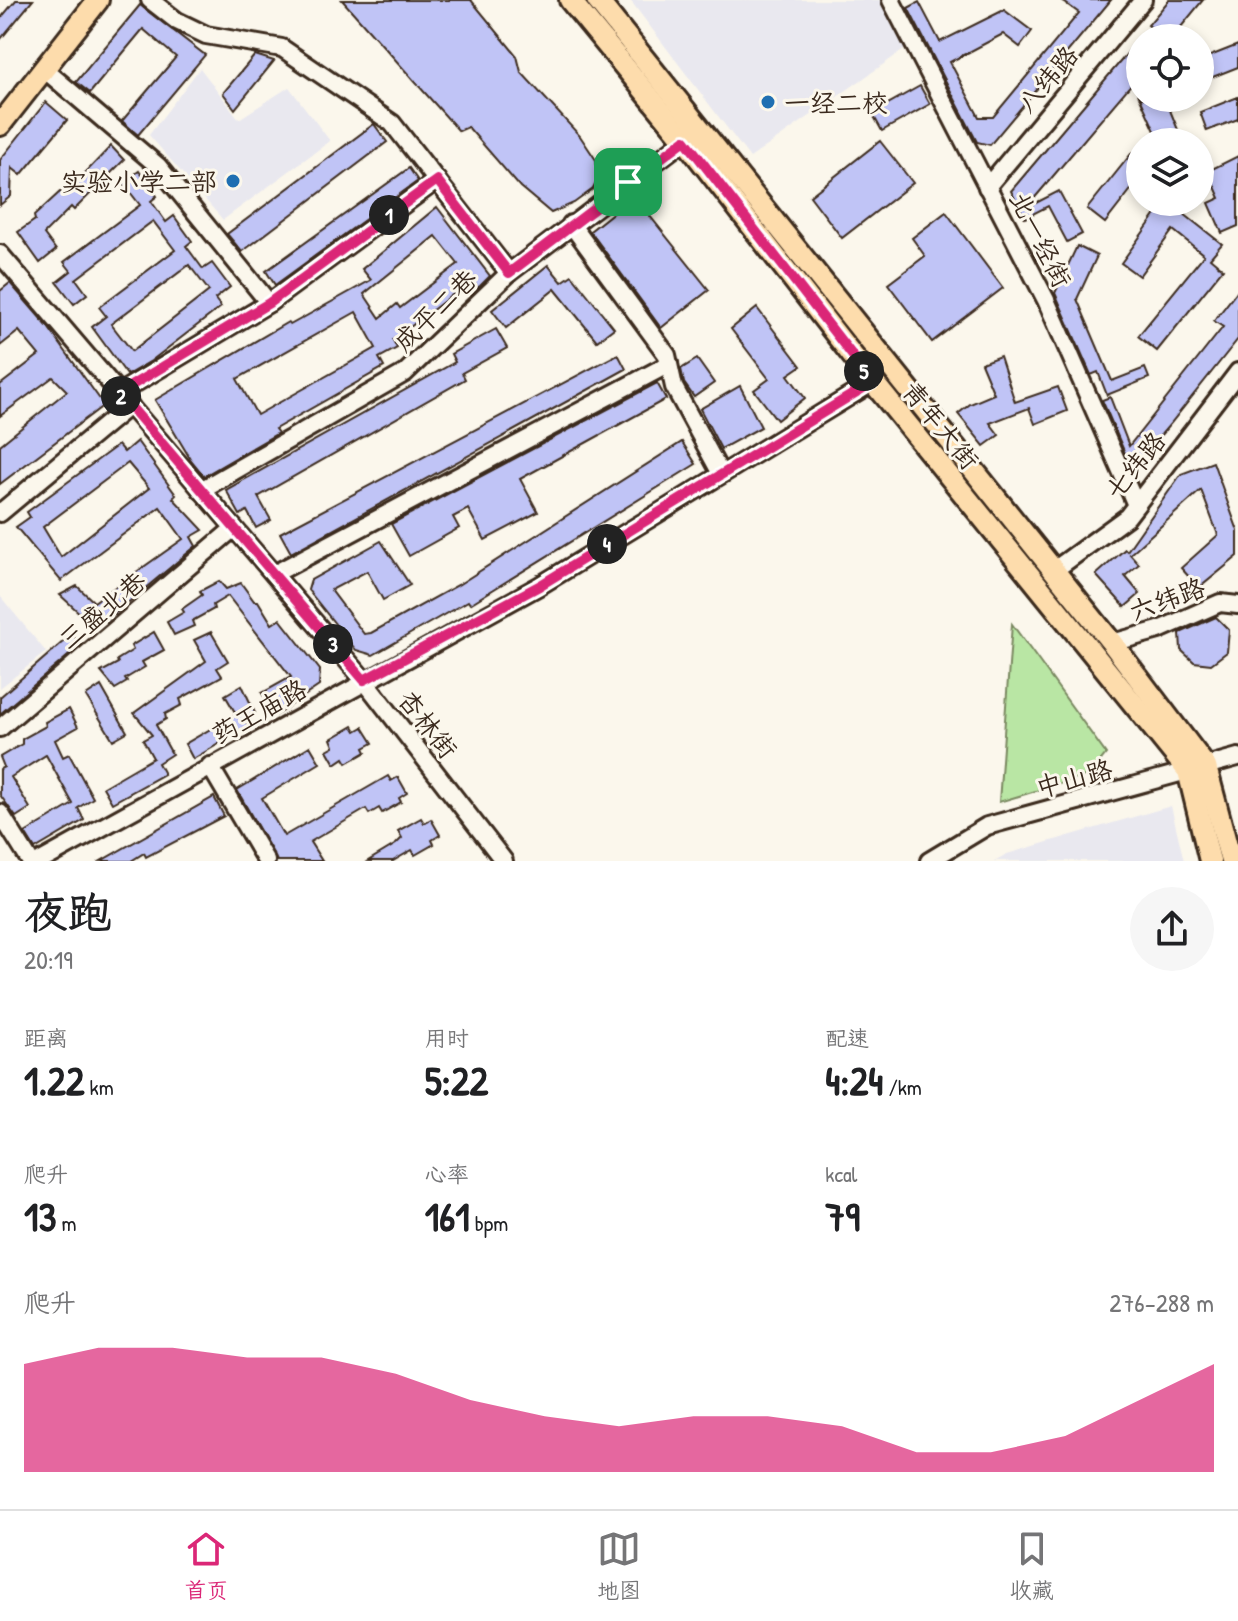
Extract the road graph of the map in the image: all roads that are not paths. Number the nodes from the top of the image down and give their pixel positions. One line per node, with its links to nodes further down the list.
1 (98, 0): 7 (main road)
2 (150, 0): 10 (street)
3 (570, 0): 9 (main road, 青年大街)
4 (597, 0): 25 (main road, 青年大街)
5 (891, 0): 11 (street, 北一经街)
6 (1143, 0): 11 (street, 八纬路)
7 (44, 69): 8 (main road); 15 (street)
8 (0, 125)
9 (685, 140): 12 (street, 成平二巷); 18 (main road, 青年大街)
10 (437, 180): 14 (street); 15 (street)
11 (987, 187): 22 (street, 北一经街)
12 (571, 224): 14 (street, 成平二巷); 16 (street)
13 (0, 254): 19 (street, 杏林街)
14 (509, 273): 21 (street, 成平二巷)
15 (269, 303): 19 (street)
16 (669, 364): 20 (street); 26 (street)
17 (1238, 372): 22 (street, 七纬路)
18 (873, 382): 20 (street, 药王庙路); 33 (main road, 青年大街)
19 (124, 399): 21 (street, 杏林街); 23 (street)
20 (721, 474): 29 (street, 药王庙路)
21 (201, 490): 24 (street, 杏林街)
22 (1136, 505): 25 (street, 七纬路)
23 (0, 513)
24 (234, 528): 26 (street, 杏林街); 30 (street, 三盛北巷)
25 (1053, 571): 28 (main road, 青年大街)
26 (274, 574): 29 (street, 杏林街)
27 (1238, 605): 28 (street, 六纬路)
28 (1112, 643): 33 (main road, 青年大街)
29 (364, 680): 32 (street, 药王庙路); 38 (street, 杏林街)
30 (0, 728)
31 (1238, 757): 33 (street, 中山路)
32 (210, 766): 36 (street, 药王庙路); 37 (street)
33 (1197, 769): 39 (street, 中山路); 40 (main road, 青年大街); 41 (main road, 青年大街)
34 (0, 813): 35 (street)
35 (30, 861)
36 (41, 861)
37 (266, 861)
38 (504, 861)
39 (929, 861)
40 (1210, 861)
41 (1231, 861)

